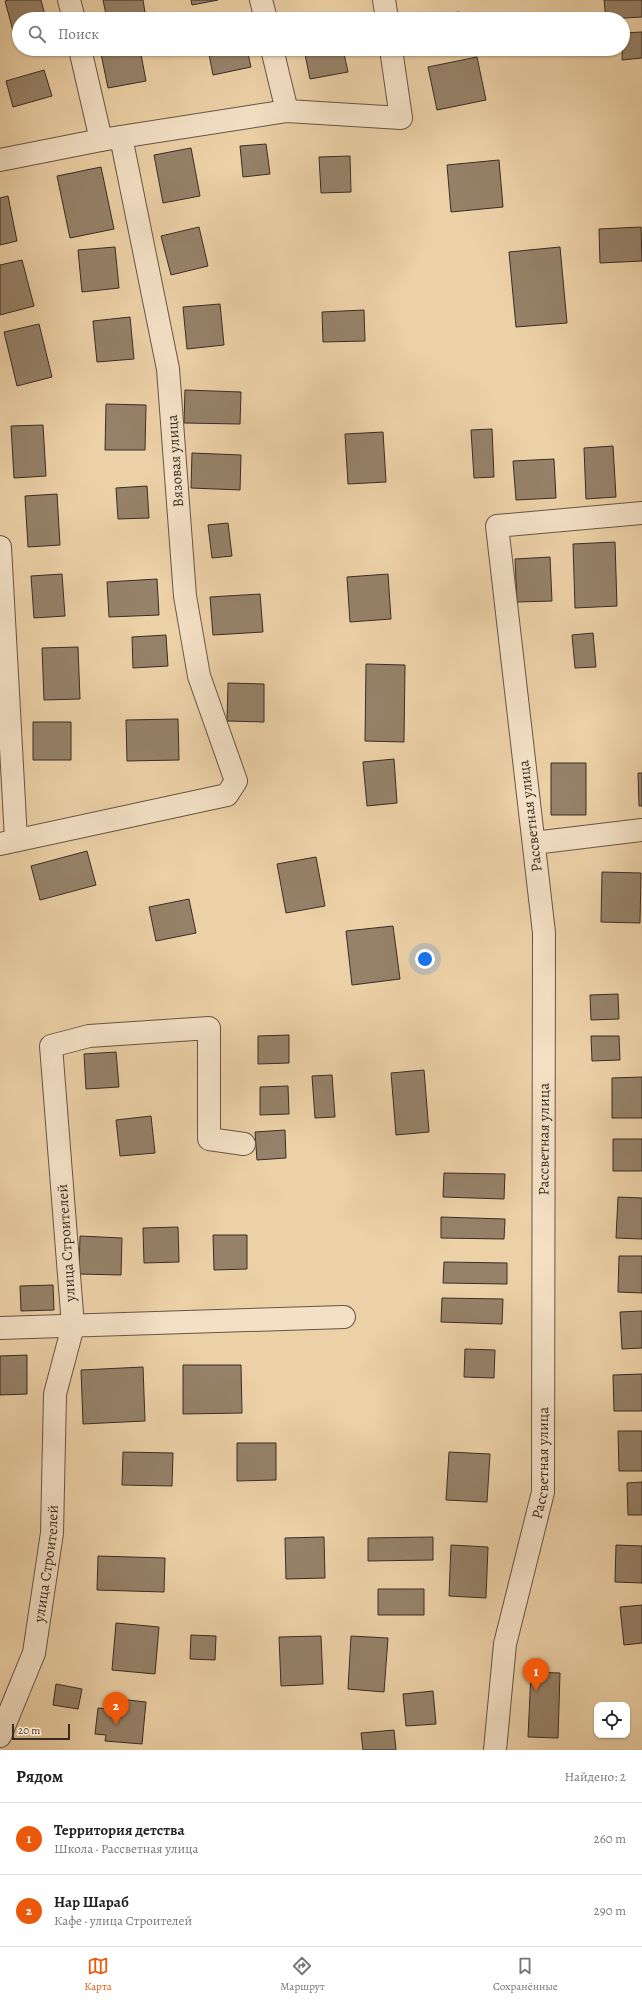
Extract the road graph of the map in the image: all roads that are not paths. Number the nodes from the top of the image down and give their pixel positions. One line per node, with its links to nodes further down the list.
1 (69, 0): 4 (street)
2 (261, 0): 5 (street)
3 (384, 0): 6 (street)
4 (72, 12)
5 (264, 12)
6 (386, 12)
7 (82, 56): 11 (street, Вязовая улица)
8 (274, 56): 10 (street)
9 (392, 56): 10 (street)
10 (287, 112): 11 (street)
11 (111, 139): 12 (street); 16 (street, Вязовая улица)
12 (0, 160)
13 (642, 513): 17 (street, Рассветная улица)
14 (0, 547): 16 (street)
15 (642, 830): 17 (street)
16 (8, 841)
17 (534, 843): 23 (street, Рассветная улица)
18 (244, 1144): 20 (street, улица Строителей)
19 (344, 1317): 20 (street)
20 (73, 1326): 21 (street); 22 (street, улица Строителей)
21 (0, 1328)
22 (0, 1736)
23 (495, 1750)

